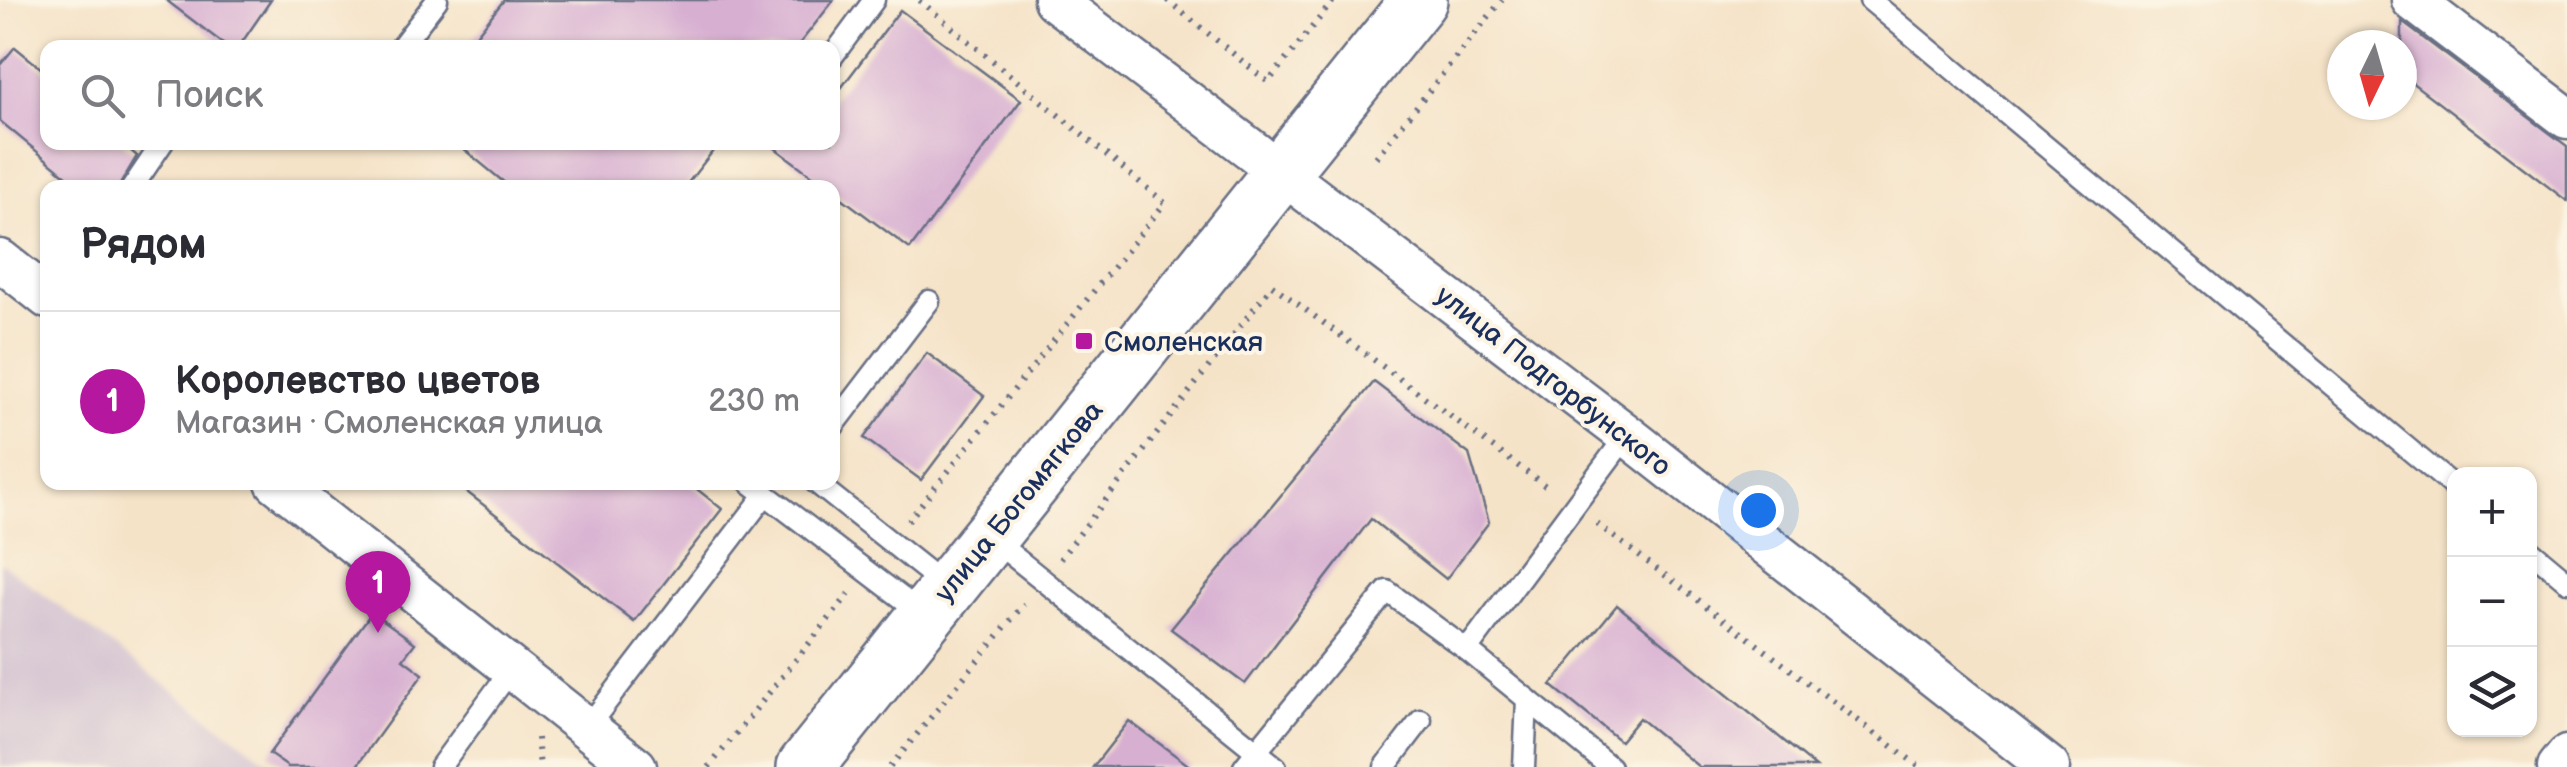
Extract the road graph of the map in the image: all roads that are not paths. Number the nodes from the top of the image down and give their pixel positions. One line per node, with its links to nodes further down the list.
1 (437, 0): 7 (lane)
2 (874, 0): 8 (lane)
3 (1054, 0): 11 (street, улица Подгорбунского)
4 (1418, 0): 11 (main road, улица Богомягкова)
5 (1870, 0): 18 (lane)
6 (2412, 0): 9 (street)
7 (406, 40)
8 (840, 46)
9 (2567, 118)
10 (158, 150): 12 (lane)
11 (1281, 169): 17 (street, улица Подгорбунского); 23 (main road, улица Богомягкова)
12 (138, 180)
13 (0, 260): 14 (street)
14 (40, 292)
15 (929, 300): 16 (lane)
16 (840, 417)
17 (1627, 435): 27 (lane); 42 (street, улица Подгорбунского)
18 (2447, 481)
19 (292, 490): 28 (street)
20 (756, 490): 31 (lane)
21 (758, 490): 26 (lane)
22 (825, 490): 26 (lane)
23 (990, 538): 26 (main road, улица Богомягкова); 32 (lane)
24 (2537, 556): 25 (lane)
25 (2567, 581)
26 (938, 602): 36 (main road, улица Богомягкова)
27 (1467, 650): 29 (lane); 32 (lane)
28 (510, 670): 31 (street); 34 (lane)
29 (1526, 699): 40 (lane); 41 (lane)
30 (1421, 720): 39 (lane)
31 (586, 729): 35 (street)
32 (1257, 750): 37 (lane); 38 (lane)
33 (2567, 756): 43 (street)
34 (440, 767)
35 (636, 767)
36 (805, 767)
37 (1244, 767)
38 (1276, 767)
39 (1385, 767)
40 (1524, 767)
41 (1610, 767)
42 (2049, 767)
43 (2558, 767)

